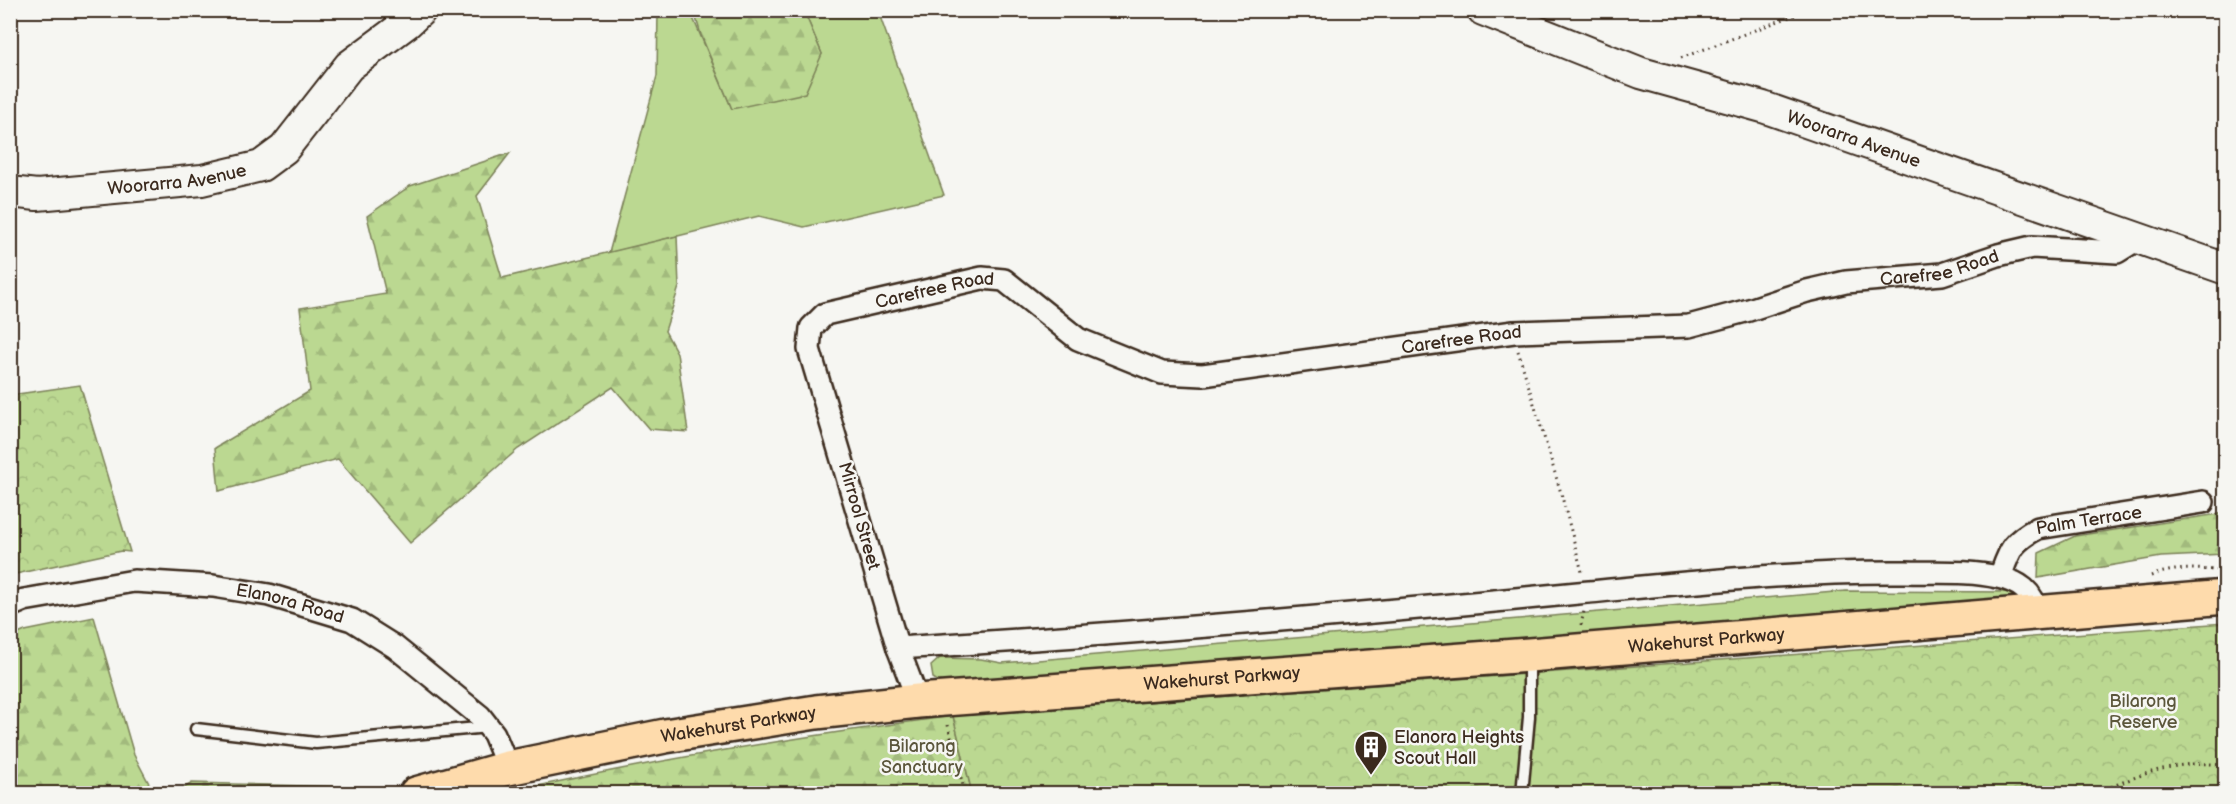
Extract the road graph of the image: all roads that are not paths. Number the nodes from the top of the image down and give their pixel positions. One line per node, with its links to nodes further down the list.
1 (421, 10): 3 (street, Woorarra Avenue)
2 (1483, 10): 4 (street, Woorarra Avenue)
3 (10, 192)
4 (2138, 239): 5 (street, Woorarra Avenue); 6 (street, Carefree Road)
5 (2226, 269)
6 (811, 328): 12 (street, Mirrool Street)
7 (2203, 502): 8 (street, Palm Terrace)
8 (2000, 577): 11 (street); 12 (street)
9 (2226, 597): 11 (main road, Wakehurst Parkway)
10 (10, 606): 15 (street, Elanora Road)
11 (2037, 613): 13 (main road, Wakehurst Parkway)
12 (898, 648): 14 (street, Mirrool Street)
13 (1529, 655): 14 (main road, Wakehurst Parkway); 19 (lane)
14 (930, 701): 17 (main road, Wakehurst Parkway)
15 (489, 727): 16 (lane); 17 (street, Elanora Road)
16 (196, 729)
17 (508, 768): 18 (main road, Wakehurst Parkway)
18 (416, 794)
19 (1522, 794)

